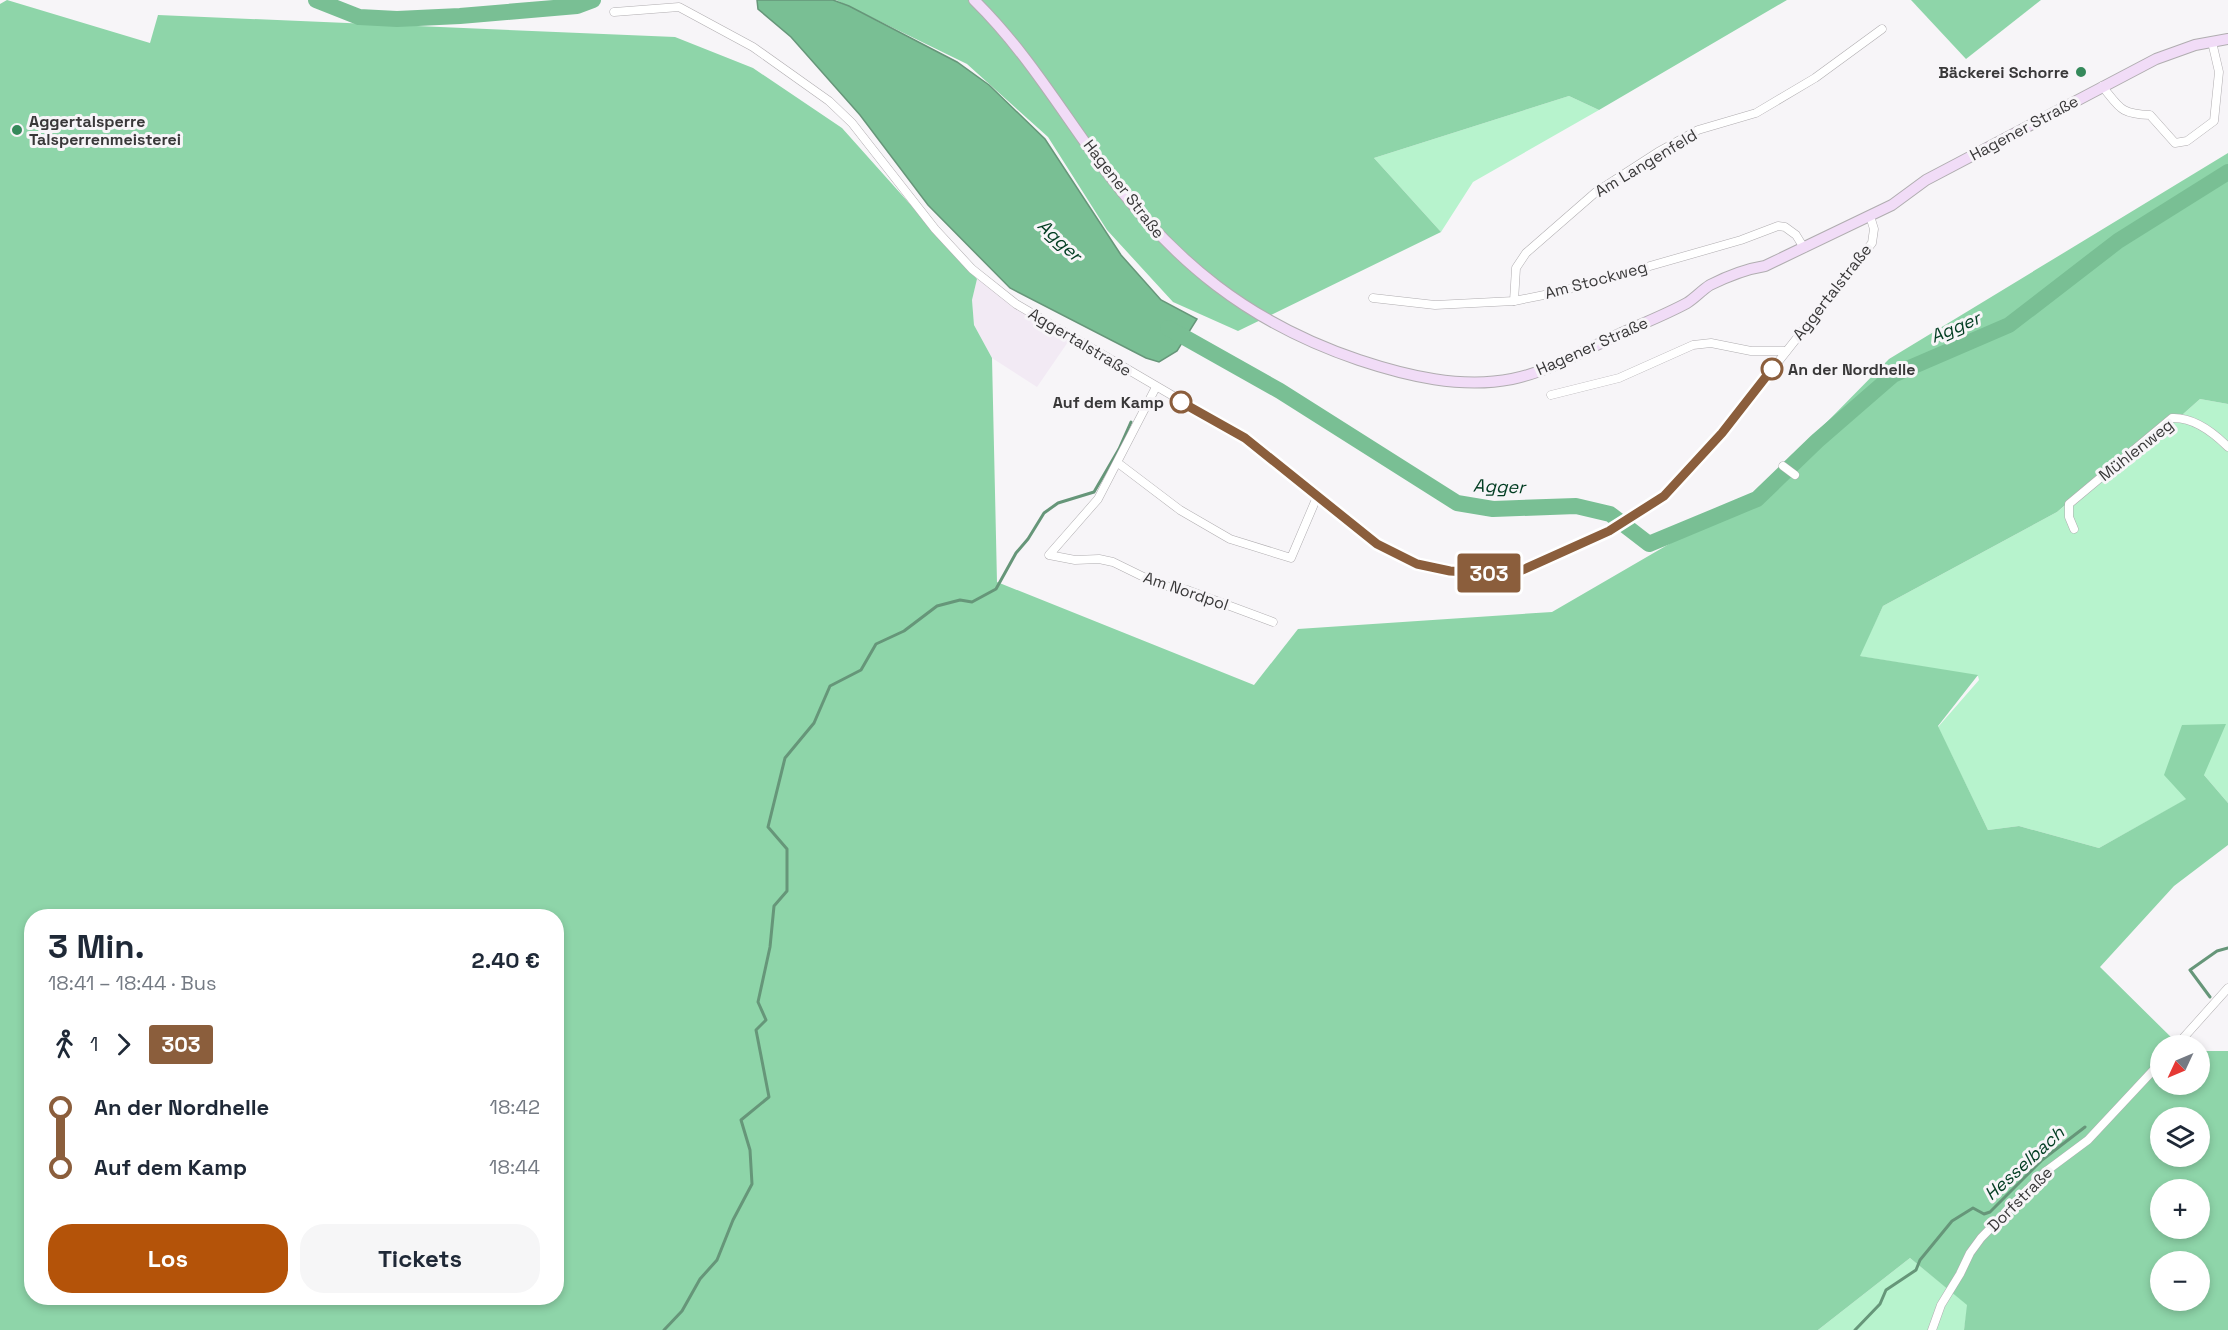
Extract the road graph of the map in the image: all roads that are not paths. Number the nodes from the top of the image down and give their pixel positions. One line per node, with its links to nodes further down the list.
1 (974, 0): 8 (main road, Hagener Straße)
2 (614, 12): 12 (street, Aggertalstraße)
3 (1882, 29): 10 (street, Am Langenfeld)
4 (2228, 39): 5 (main road, Hagener Straße)
5 (2212, 42): 6 (main road, Hagener Straße); 6 (street)
6 (2102, 86): 7 (main road, Hagener Straße)
7 (1870, 216): 8 (main road, Hagener Straße); 11 (street, Aggertalstraße)
8 (1804, 248): 10 (street, Am Stockweg)
9 (1373, 298): 10 (street, Am Stockweg)
10 (1514, 301)
11 (1786, 351): 13 (street); 18 (street, Aggertalstraße)
12 (1156, 387): 15 (street); 18 (street, Aggertalstraße)
13 (1551, 395)
14 (2228, 447): 19 (street, Mühlenweg)
15 (1118, 463): 18 (street); 20 (street, Am Nordpol)
16 (1783, 466): 17 (street)
17 (1795, 475)
18 (1317, 497)
19 (2074, 529)
20 (1273, 622)
21 (2228, 988): 22 (street)
22 (2186, 1035)
23 (2150, 1074): 24 (street, Dorfstraße)
24 (1932, 1330)

